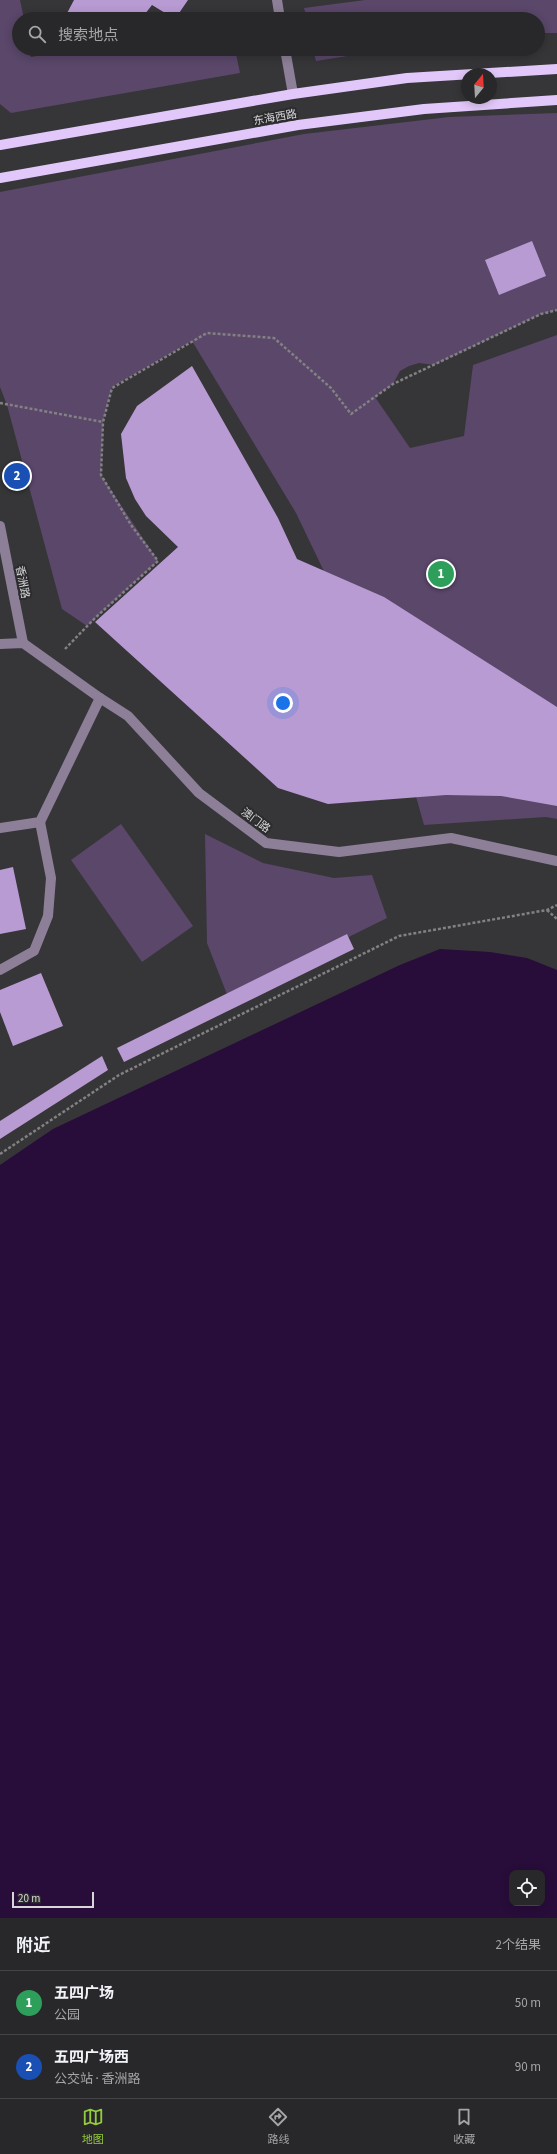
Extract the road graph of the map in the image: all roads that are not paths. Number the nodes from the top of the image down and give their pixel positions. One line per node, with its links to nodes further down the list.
1 (277, 0): 2 (street)
2 (279, 12)
3 (286, 56): 5 (street)
4 (557, 69): 5 (main road, 东海西路)
5 (293, 94): 7 (main road, 东海西路)
6 (557, 100): 8 (main road, 东海西路)
7 (0, 145)
8 (0, 178)
9 (0, 526): 11 (street, 香洲路)
10 (0, 644): 11 (street)
11 (23, 644): 12 (street, 澳门路)
12 (100, 698): 13 (street); 15 (street, 澳门路)
13 (40, 822): 14 (street); 16 (street)
14 (0, 828)
15 (557, 861)
16 (0, 970)

